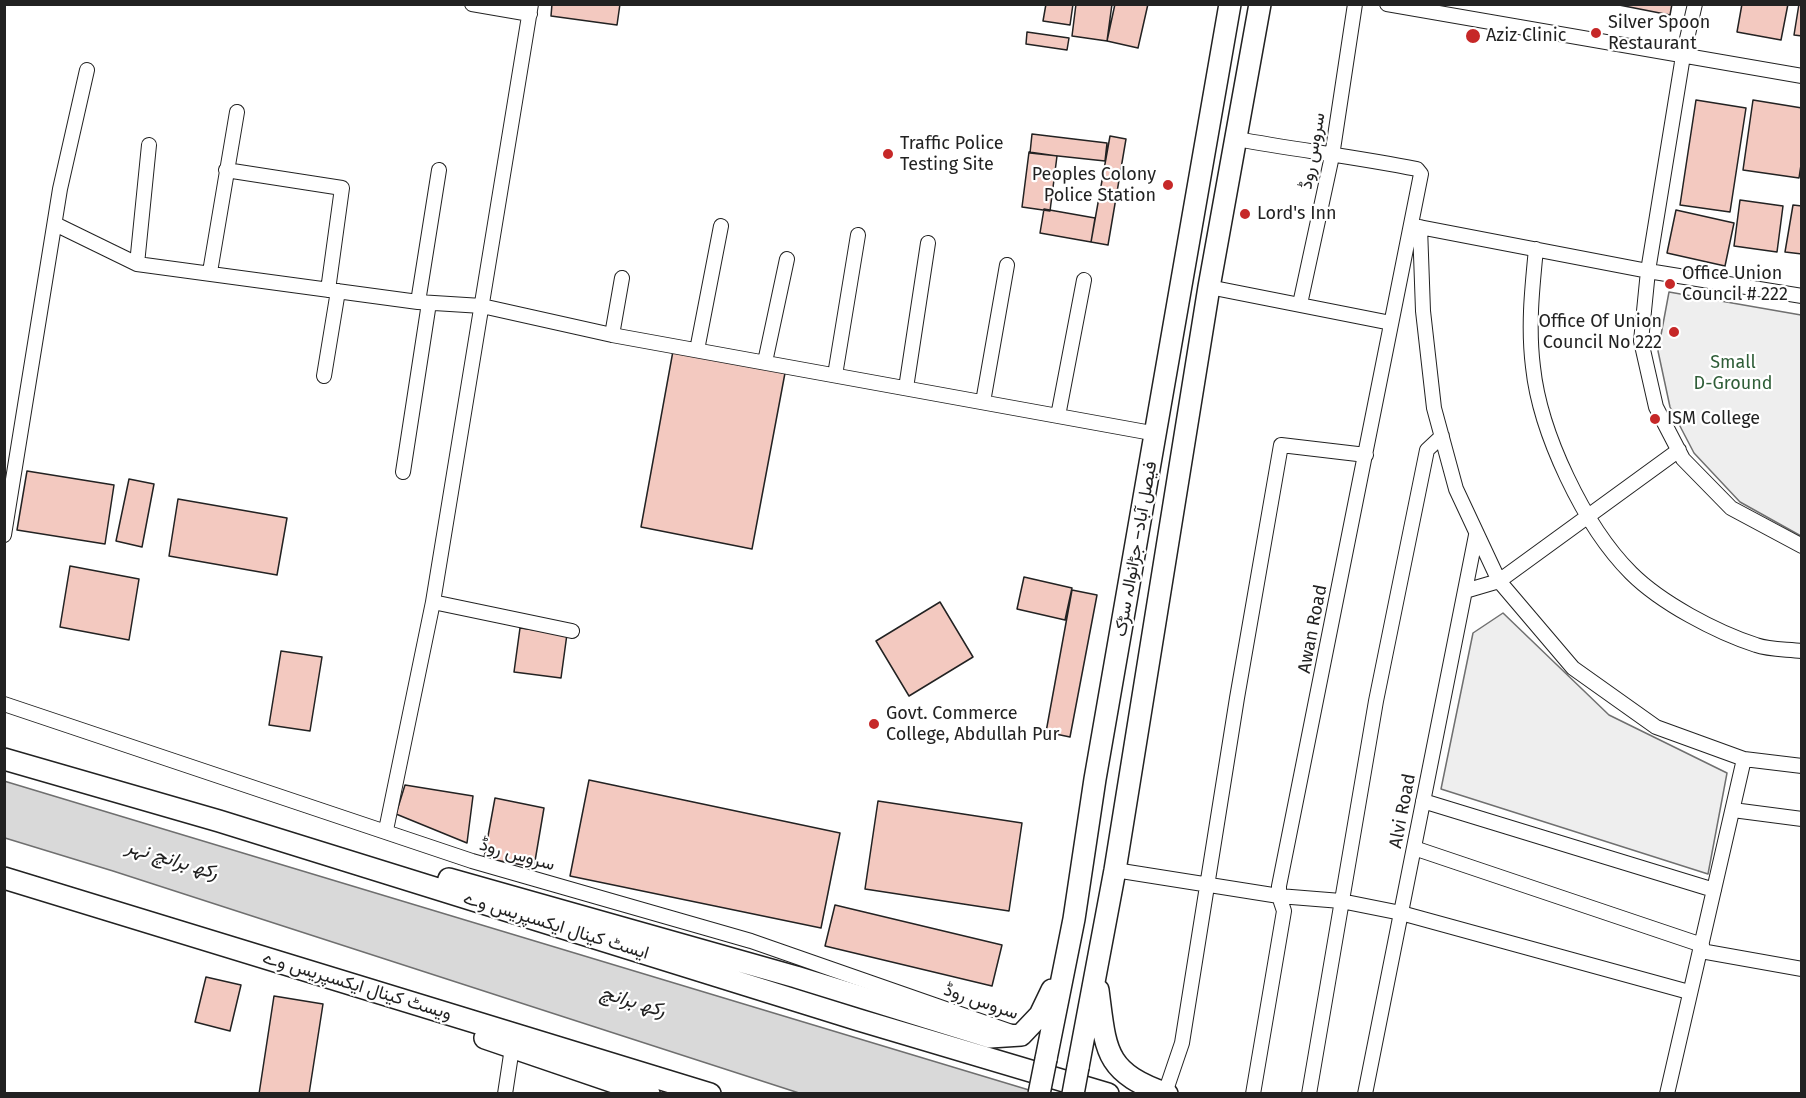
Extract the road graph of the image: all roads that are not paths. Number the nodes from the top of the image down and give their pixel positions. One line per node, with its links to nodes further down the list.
1 (472, 4): 7 (street)
2 (1230, 4): 45 (main road, فیصل آباد– جڑانوالہ سڑک)
3 (1260, 4): 12 (main road, فیصل آباد– جڑانوالہ سڑک)
4 (1355, 4): 14 (street, سروس روڈ)
5 (1387, 4): 8 (street)
6 (1695, 4): 8 (street)
7 (531, 9): 35 (street)
8 (1683, 56): 10 (street); 26 (street)
9 (87, 70): 17 (street)
10 (1802, 76)
11 (237, 112): 15 (street)
12 (1237, 139): 14 (street); 30 (main road, فیصل آباد– جڑانوالہ سڑک)
13 (149, 145): 24 (street)
14 (1332, 156): 19 (street, Awan Road); 34 (street, سروس روڈ)
15 (226, 170): 27 (street); 31 (street)
16 (439, 170): 33 (street)
17 (55, 224): 24 (street); 51 (street)
18 (721, 226): 38 (street)
19 (1415, 226): 22 (street); 36 (street, Awan Road); 46 (street)
20 (858, 235): 40 (street)
21 (928, 243): 42 (street)
22 (1536, 249): 26 (street); 50 (street)
23 (787, 259): 39 (street)
24 (137, 264): 27 (street)
25 (1007, 265): 43 (street)
26 (1648, 271): 32 (street); 47 (street)
27 (210, 272): 31 (street)
28 (622, 278): 37 (street)
29 (1084, 280): 44 (street)
30 (1209, 286): 34 (street); 69 (main road, فیصل آباد– جڑانوالہ سڑک)
31 (333, 290): 33 (street); 41 (street)
32 (1802, 296)
33 (424, 303): 35 (street); 49 (street)
34 (1300, 304): 36 (street)
35 (482, 306): 37 (street); 56 (street)
36 (1391, 323): 48 (street, Awan Road)
37 (612, 334): 38 (street)
38 (697, 350): 39 (street)
39 (765, 362): 40 (street)
40 (835, 375): 42 (street)
41 (324, 376)
42 (906, 388): 43 (street)
43 (983, 402): 44 (street)
44 (1058, 416): 45 (street)
45 (1157, 434): 77 (main road, فیصل آباد– جڑانوالہ سڑک)
46 (1442, 436): 52 (street); 74 (street)
47 (1679, 450): 50 (street); 53 (street)
48 (1366, 455): 71 (street); 73 (street, Awan Road)
49 (403, 472)
50 (1587, 516): 54 (street); 58 (street)
51 (4, 535)
52 (1476, 535): 54 (street); 55 (street, Alvi Road)
53 (1802, 546)
54 (1499, 581): 55 (street); 61 (street)
55 (1465, 591): 63 (street, Alvi Road)
56 (433, 602): 57 (street); 67 (street)
57 (572, 631)
58 (1802, 651)
59 (4, 704): 67 (street, سروس روڈ)
60 (4, 759): 66 (main road, ایسٹ کینال ایکسپریس وے)
61 (1744, 759): 62 (street); 64 (street)
62 (1802, 766)
63 (1423, 801): 68 (street, Alvi Road); 72 (street)
64 (1733, 810): 65 (street); 72 (street)
65 (1802, 819)
66 (219, 821): 82 (main road); 90 (main road, ایسٹ کینال ایکسپریس وے)
67 (386, 830): 82 (street, سروس روڈ)
68 (1414, 848): 75 (street, Alvi Road); 76 (street)
69 (1116, 870): 71 (street); 79 (main road, فیصل آباد– جڑانوالہ سڑک)
70 (4, 878): 80 (main road, ویسٹ کینال ایکسپریس وے)
71 (1207, 884): 73 (street); 84 (street)
72 (1714, 890): 76 (street)
73 (1279, 896): 74 (street); 91 (street, Awan Road)
74 (1341, 902): 75 (street); 92 (street)
75 (1401, 912): 81 (street); 93 (street, Alvi Road)
76 (1701, 948): 78 (street); 81 (street)
77 (1065, 962): 82 (main road); 88 (main road, فیصل آباد– جڑانوالہ سڑک, bridge)
78 (1802, 969)
79 (1095, 970): 84 (main road); 89 (main road, فیصل آباد– جڑانوالہ سڑک, bridge)
80 (348, 983): 83 (main road); 87 (main road, ویسٹ کینال ایکسپریس وے)
81 (1689, 992): 94 (street)
82 (1021, 1035)
83 (512, 1048): 85 (street); 86 (main road)
84 (1166, 1093)
85 (505, 1094)
86 (649, 1094)
87 (710, 1094)
88 (1039, 1094)
89 (1073, 1094)
90 (1108, 1094)
91 (1253, 1094)
92 (1309, 1094)
93 (1365, 1094)
94 (1667, 1094)

